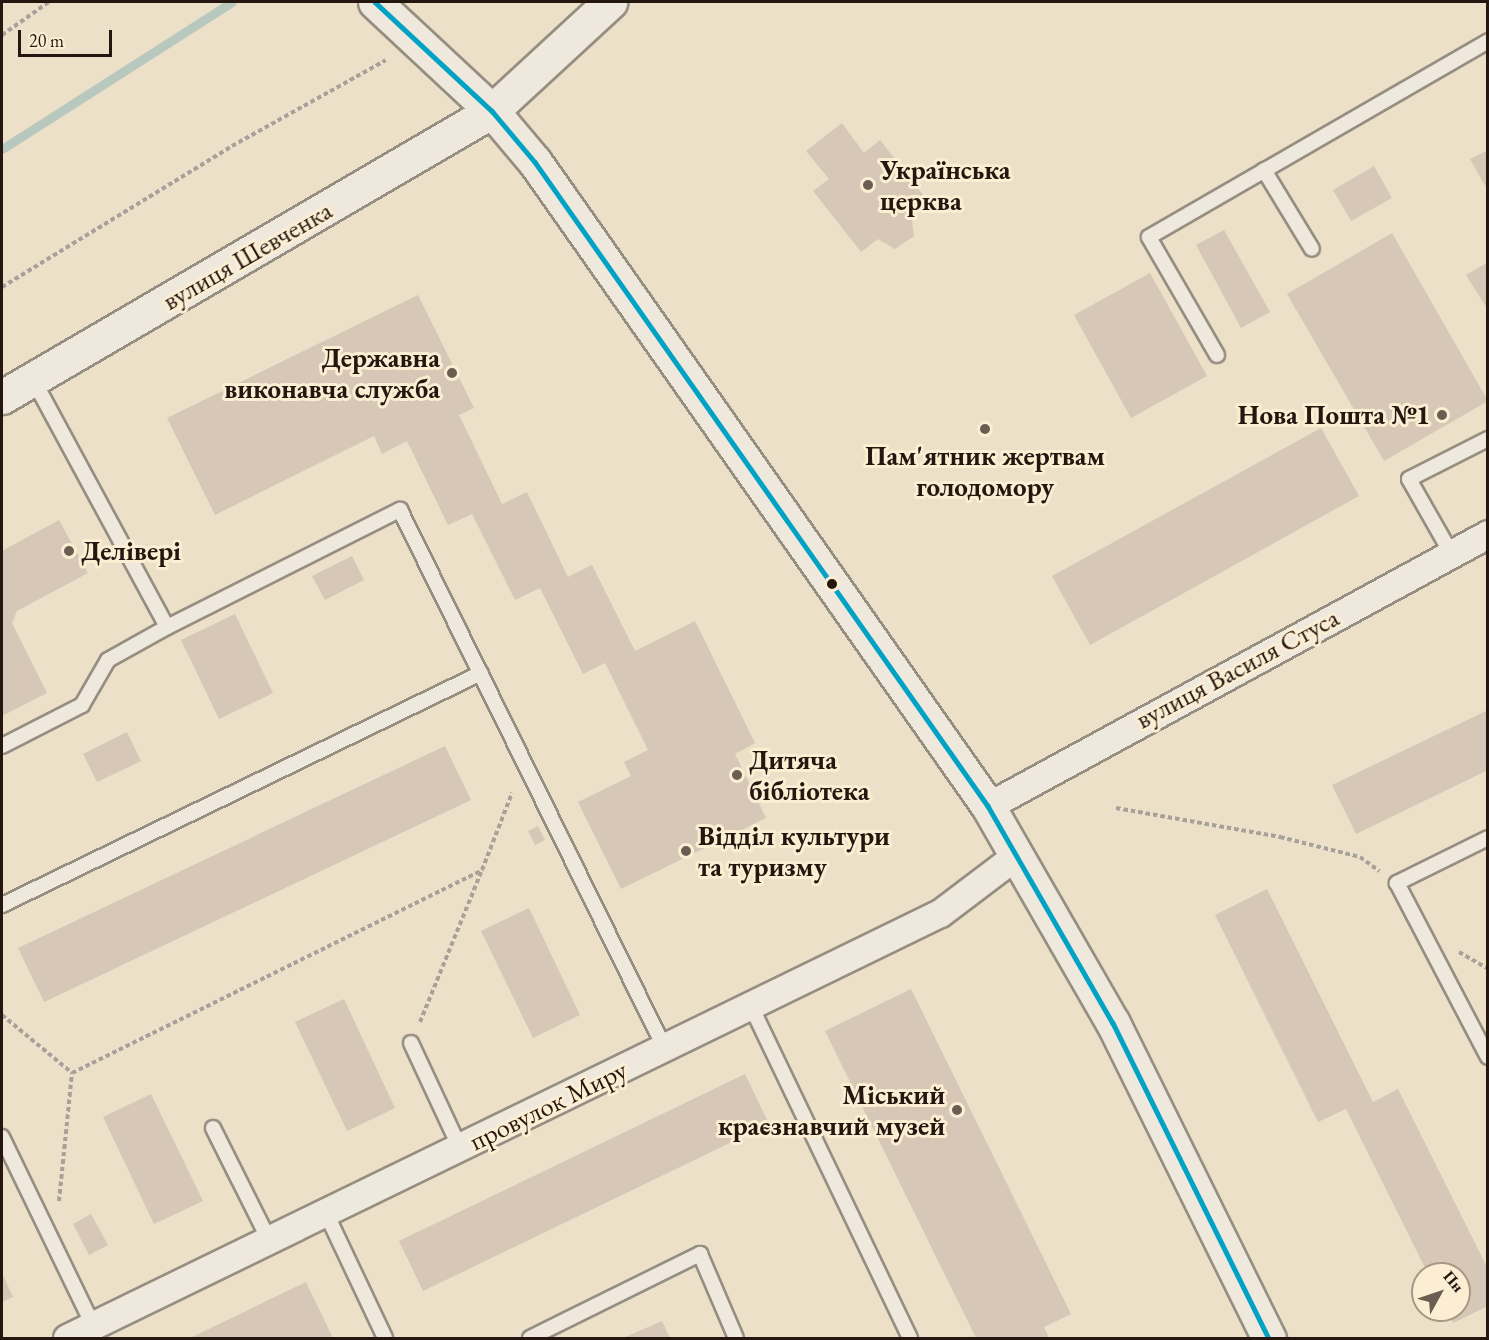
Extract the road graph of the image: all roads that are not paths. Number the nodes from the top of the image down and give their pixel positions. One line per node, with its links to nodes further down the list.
1 (375, 2): 4 (main road)
2 (610, 2): 4 (main road, вулиця Шевченка)
3 (1488, 41): 5 (lane)
4 (492, 111): 8 (main road, вулиця Шевченка); 16 (main road)
5 (1264, 170): 6 (lane); 7 (lane)
6 (1312, 249)
7 (1217, 355)
8 (33, 379): 9 (main road, вулиця Шевченка); 13 (lane)
9 (2, 397)
10 (1488, 439): 12 (lane)
11 (1488, 534): 12 (street, вулиця Василя Стуса)
12 (1451, 554): 16 (street, вулиця Василя Стуса)
13 (166, 627): 14 (lane); 15 (lane)
14 (481, 673): 19 (lane); 22 (lane)
15 (2, 746)
16 (988, 806): 18 (main road)
17 (1488, 838): 23 (lane)
18 (1018, 854): 20 (street, провулок Миру); 35 (main road)
19 (2, 905)
20 (750, 1004): 22 (street, провулок Миру); 34 (lane)
21 (411, 1043): 26 (lane)
22 (664, 1047): 26 (street, провулок Миру)
23 (1488, 1057)
24 (213, 1128): 28 (lane)
25 (2, 1137): 29 (lane)
26 (460, 1148): 27 (street, провулок Миру)
27 (326, 1213): 28 (street, провулок Миру); 31 (lane)
28 (269, 1240): 29 (street, провулок Миру)
29 (93, 1325): 30 (street, провулок Миру)
30 (67, 1338)
31 (385, 1338)
32 (530, 1338): 33 (lane)
33 (736, 1338)
34 (910, 1338)
35 (1269, 1338)

